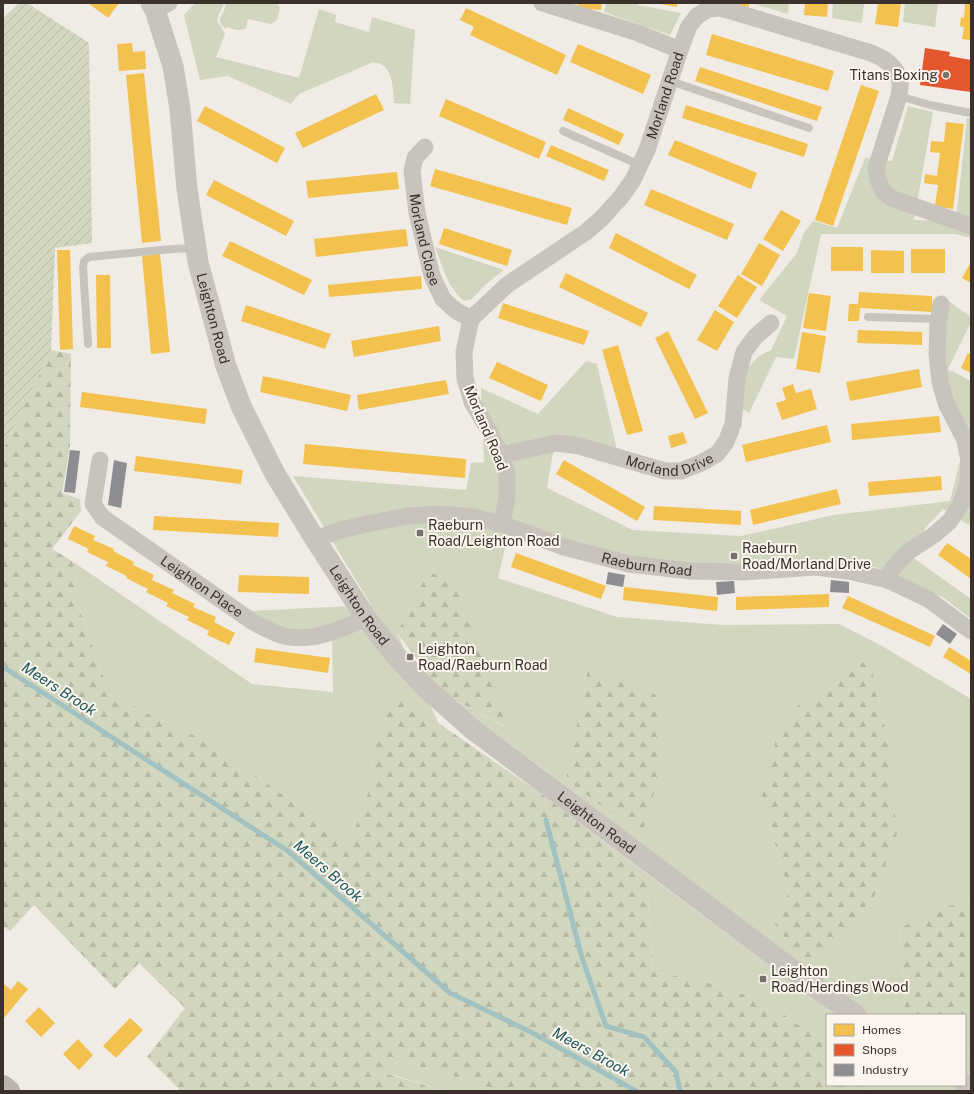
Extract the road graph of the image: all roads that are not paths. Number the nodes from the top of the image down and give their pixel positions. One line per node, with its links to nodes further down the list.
1 (542, 3): 3 (street)
2 (158, 5): 12 (street, Leighton Road)
3 (680, 50): 4 (street, Morland Road); 5 (street, Morland Road)
4 (670, 81): 7 (lane); 10 (street, Morland Road)
5 (899, 96): 6 (lane); 11 (street, Morland Road)
6 (971, 113)
7 (809, 128)
8 (563, 131): 10 (lane)
9 (425, 147): 15 (street, Morland Close)
10 (640, 165): 15 (street, Morland Road)
11 (971, 226)
12 (195, 248): 17 (lane); 21 (street, Leighton Road)
13 (940, 312): 14 (lane); 22 (street)
14 (868, 317)
15 (471, 319): 18 (street, Morland Road)
16 (771, 323): 18 (street, Morland Drive)
17 (88, 344)
18 (501, 455): 20 (street, Morland Road)
19 (100, 460): 23 (street, Leighton Place)
20 (502, 524): 21 (street, Raeburn Road); 22 (street, Raeburn Road)
21 (315, 539): 23 (street, Leighton Road)
22 (888, 580): 24 (street, Raeburn Road)
23 (366, 618): 25 (street, Leighton Road)
24 (971, 631)
25 (855, 1014)
26 (3, 1086): 27 (main road)
27 (9, 1091)

